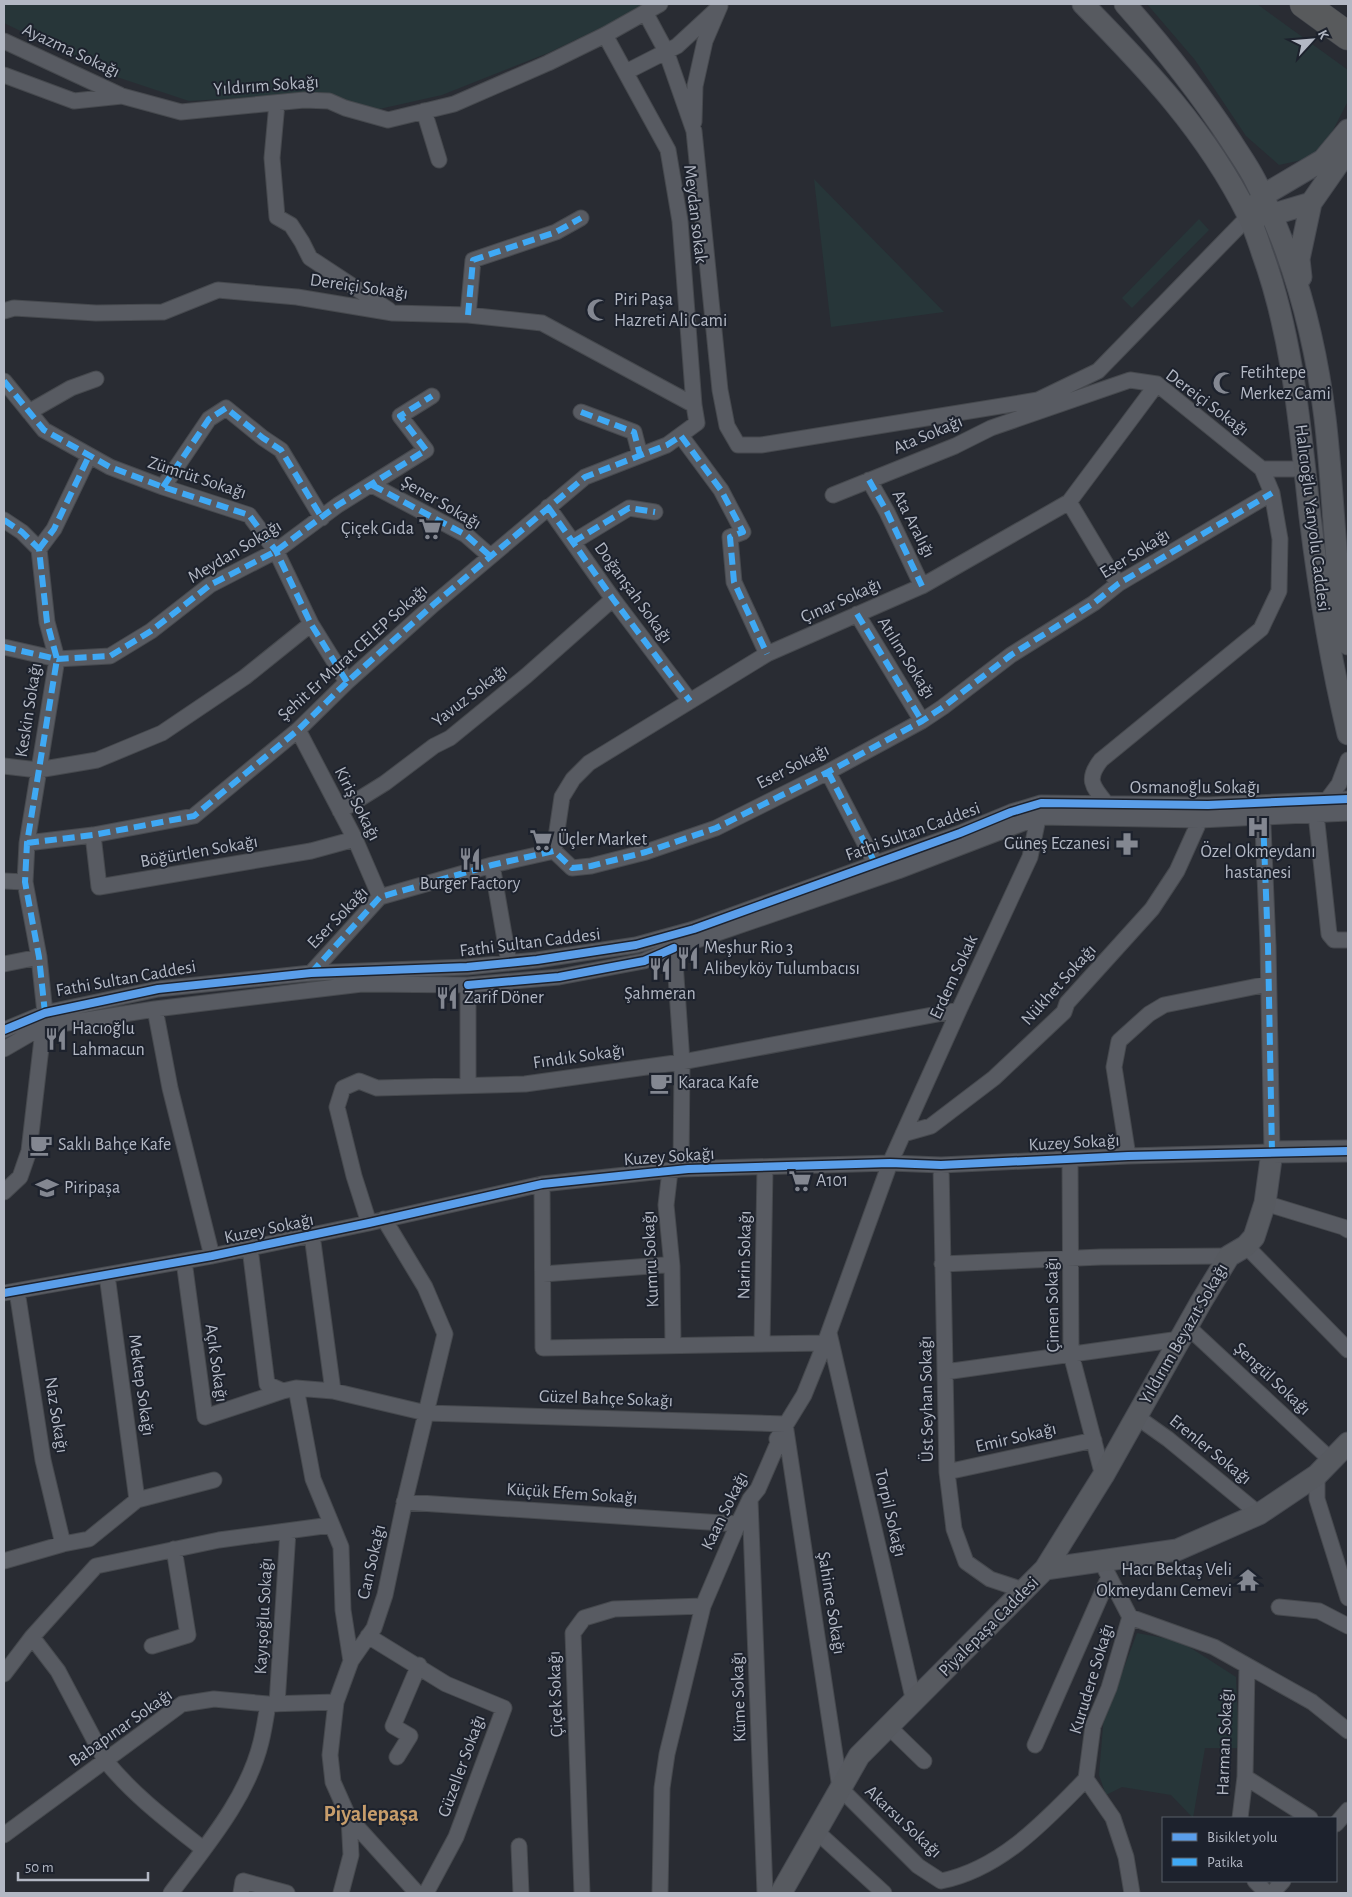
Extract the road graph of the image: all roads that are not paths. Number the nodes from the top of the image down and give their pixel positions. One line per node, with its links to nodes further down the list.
1 (660, 4): 6 (street, Yıldırım Sokağı)
2 (1083, 4): 24 (main road, Halıcıoğlu Yanyolu Caddesi)
3 (1125, 4): 20 (main road, Halıcıoğlu Yanyolu Caddesi)
4 (1304, 4): 8 (highway)
5 (721, 5): 10 (street); 17 (street)
6 (645, 12): 7 (street, Yıldırım Sokağı); 10 (street)
7 (605, 35): 11 (street, Meydan sokak); 15 (street, Yıldırım Sokağı)
8 (1348, 36)
9 (4, 41): 13 (street, Ayazma Sokağı)
10 (666, 51): 11 (street); 17 (street)
11 (626, 72): 34 (street, Meydan sokak)
12 (4, 75): 13 (street, Yıldırım Sokağı)
13 (122, 96): 14 (street, Yıldırım Sokağı)
14 (277, 103): 15 (street, Yıldırım Sokağı); 28 (street)
15 (424, 111): 19 (street)
16 (1348, 130): 21 (main road)
17 (694, 131): 24 (street)
18 (1348, 150): 22 (main road)
19 (439, 160)
20 (1247, 166): 21 (main road); 23 (main road, Halıcıoğlu Yanyolu Caddesi)
21 (1292, 178): 23 (main road)
22 (1312, 203): 23 (main road); 26 (main road)
23 (1266, 205): 24 (main road); 26 (main road, Halıcıoğlu Yanyolu Caddesi)
24 (1249, 216): 42 (main road, Halıcıoğlu Yanyolu Caddesi)
25 (581, 218): 29 (street)
26 (1304, 309): 62 (main road, Halıcıoğlu Yanyolu Caddesi)
27 (4, 311): 28 (street, Dereiçi Sokağı)
28 (393, 313): 29 (street, Dereiçi Sokağı)
29 (468, 315): 34 (street, Dereiçi Sokağı)
30 (96, 380): 36 (street)
31 (4, 381): 36 (street, Zümrüt Sokağı)
32 (1157, 384): 35 (street, Dereiçi Sokağı); 41 (street, Dereiçi Sokağı); 48 (street, Çınar Sokağı)
33 (432, 396): 44 (street, Meydan Sokağı)
34 (694, 404): 38 (street, Meydan sokak)
35 (1039, 411): 43 (street, Ata Sokağı)
36 (29, 412): 40 (street, Zümrüt Sokağı)
37 (581, 412): 39 (street)
38 (681, 436): 39 (street, Şehit Er Murat CELEP Sokağı); 64 (street)
39 (640, 455): 49 (street, Şehit Er Murat CELEP Sokağı)
40 (89, 456): 45 (street, Zümrüt Sokağı); 54 (street)
41 (1262, 469): 42 (street); 46 (street)
42 (1305, 469): 70 (main road, Halıcıoğlu Yanyolu Caddesi)
43 (869, 480): 47 (street, Ata Sokağı); 58 (street, Ata Aralığı)
44 (372, 485): 51 (street, Meydan Sokağı); 56 (street, Şener Sokağı)
45 (163, 487): 51 (street); 55 (street, Zümrüt Sokağı)
46 (1272, 493): 57 (street, Eser Sokağı); 77 (street)
47 (833, 495)
48 (1069, 502): 57 (street); 58 (street, Çınar Sokağı)
49 (548, 506): 53 (street, Doğanşah Sokağı); 56 (street, Şehit Er Murat CELEP Sokağı)
50 (655, 512): 53 (street)
51 (322, 518): 55 (street, Meydan Sokağı)
52 (4, 520): 54 (street)
53 (573, 542): 59 (street, Doğanşah Sokağı)
54 (39, 549): 65 (street, Keskin Sokağı)
55 (276, 551): 61 (street, Zümrüt Sokağı); 65 (street, Meydan Sokağı)
56 (490, 556): 66 (street, Şehit Er Murat CELEP Sokağı)
57 (1118, 584): 68 (street, Eser Sokağı)
58 (922, 586): 60 (street, Çınar Sokağı)
59 (613, 599): 67 (street, Doğanşah Sokağı); 80 (street, Yavuz Sokağı)
60 (857, 614): 64 (street, Çınar Sokağı); 68 (street, Atılım Sokağı)
61 (311, 624): 66 (street, Zümrüt Sokağı); 73 (street)
62 (1348, 644)
63 (4, 647): 65 (street, Meydan Sokağı)
64 (767, 654): 67 (street, Çınar Sokağı)
65 (57, 659): 73 (street, Keskin Sokağı)
66 (347, 682): 69 (street, Şehit Er Murat CELEP Sokağı)
67 (690, 701): 87 (street, Çınar Sokağı)
68 (922, 721): 74 (street, Eser Sokağı)
69 (298, 730): 80 (street, Kiriş Sokağı); 84 (street, Şehit Er Murat CELEP Sokağı)
70 (1348, 734)
71 (1348, 760): 76 (street)
72 (4, 766): 73 (street)
73 (38, 770): 86 (street, Keskin Sokağı)
74 (828, 772): 87 (street, Eser Sokağı); 88 (street)
75 (1348, 799): 76 (street, Osmanoğlu Sokağı)
76 (1327, 800): 79 (street, Osmanoğlu Sokağı)
77 (1106, 803): 78 (street, Osmanoğlu Sokağı); 79 (street, Osmanoğlu Sokağı)
78 (1040, 810): 83 (street, Osmanoğlu Sokağı); 88 (street, Fathi Sultan Caddesi); 94 (street); 102 (street, Erdem Sokak)
79 (1263, 810): 81 (street, Osmanoğlu Sokağı); 83 (street, Osmanoğlu Sokağı); 99 (street, Yıldırım Beyazıt Sokağı)
80 (340, 811): 85 (street, Kiriş Sokağı)
81 (1316, 814): 82 (street, Osmanoğlu Sokağı); 93 (street)
82 (1348, 814)
83 (1200, 820): 108 (street, Nükhet Sokağı)
84 (93, 835): 85 (street, Böğürtlen Sokağı); 86 (street, Şehit Er Murat CELEP Sokağı)
85 (355, 838): 92 (street, Kiriş Sokağı)
86 (27, 843): 91 (street, Keskin Sokağı)
87 (554, 851): 89 (street, Eser Sokağı)
88 (875, 863): 96 (street, Fathi Sultan Caddesi)
89 (492, 865): 92 (street, Eser Sokağı); 96 (street)
90 (4, 882): 91 (street)
91 (25, 882): 95 (street, Keskin Sokağı)
92 (380, 897): 98 (street, Eser Sokağı)
93 (1348, 940)
94 (674, 948): 100 (street); 106 (street)
95 (39, 957): 97 (street); 103 (street, Keskin Sokağı)
96 (509, 962): 98 (street, Fathi Sultan Caddesi)
97 (4, 964)
98 (311, 973): 103 (street, Fathi Sultan Caddesi)
99 (1268, 984): 109 (street, Yıldırım Beyazıt Sokağı); 111 (street)
100 (468, 985): 101 (street); 107 (street)
101 (155, 1009): 103 (street); 126 (street)
102 (959, 1010): 106 (street, Fındık Sokağı); 108 (street, Erdem Sokak)
103 (44, 1020): 104 (street, Fathi Sultan Caddesi); 105 (street); 118 (street, Keskin Sokağı)
104 (4, 1030)
105 (4, 1049)
106 (682, 1062): 107 (street, Fındık Sokağı); 116 (street)
107 (468, 1084): 121 (street, Fındık Sokağı)
108 (904, 1134): 113 (street, Erdem Sokak)
109 (1272, 1152): 110 (main road, Kuzey Sokağı); 111 (street, Kuzey Sokağı); 119 (main road, Yıldırım Beyazıt Sokağı)
110 (1348, 1152)
111 (1128, 1156): 112 (street, Kuzey Sokağı)
112 (1070, 1159): 114 (street, Kuzey Sokağı); 127 (street, Çimen Sokağı)
113 (890, 1164): 114 (street, Kuzey Sokağı); 115 (street, Kuzey Sokağı); 135 (street, Kaan Sokağı)
114 (941, 1165): 129 (street, Üst Seyhan Sokağı)
115 (765, 1167): 116 (street, Kuzey Sokağı); 136 (street, Narin Sokağı)
116 (675, 1170): 117 (street, Kuzey Sokağı); 130 (street, Kumru Sokağı)
117 (542, 1184): 120 (street, Kuzey Sokağı); 131 (street)
118 (4, 1192)
119 (1265, 1203): 122 (street); 125 (main road, Yıldırım Beyazıt Sokağı)
120 (384, 1219): 121 (street, Kuzey Sokağı); 143 (street, Can Sokağı)
121 (369, 1223): 123 (street, Kuzey Sokağı)
122 (1348, 1230)
123 (312, 1235): 124 (street, Kuzey Sokağı); 142 (street)
124 (250, 1248): 126 (street, Kuzey Sokağı); 141 (street)
125 (1238, 1251): 127 (street); 134 (main road, Yıldırım Beyazıt Sokağı); 138 (street)
126 (212, 1256): 128 (street, Kuzey Sokağı)
127 (1071, 1260): 129 (street); 139 (street, Çimen Sokağı)
128 (184, 1261): 132 (street, Kuzey Sokağı); 141 (street, Açık Sokağı)
129 (942, 1264): 140 (street, Üst Seyhan Sokağı)
130 (672, 1266): 131 (street); 137 (street, Kumru Sokağı)
131 (542, 1274): 137 (street)
132 (107, 1275): 133 (street, Kuzey Sokağı); 152 (street, Mektep Sokağı)
133 (11, 1292): 159 (street, Naz Sokağı)
134 (1184, 1333): 139 (street); 144 (main road, Yıldırım Beyazıt Sokağı); 147 (street, Şengül Sokağı)
135 (827, 1338): 136 (street); 145 (street, Kaan Sokağı); 180 (street, Torpil Sokağı)
136 (762, 1344): 137 (street)
137 (673, 1345)
138 (1348, 1350)
139 (1071, 1354): 140 (street); 146 (street, Çimen Sokağı)
140 (944, 1372): 148 (street, Üst Seyhan Sokağı)
141 (290, 1389): 142 (street, Güzel Bahçe Sokağı); 156 (street)
142 (333, 1391): 143 (street, Güzel Bahçe Sokağı)
143 (426, 1413): 145 (street, Güzel Bahçe Sokağı); 153 (street, Can Sokağı)
144 (1136, 1417): 149 (main road, Yıldırım Beyazıt Sokağı); 154 (street, Erenler Sokağı)
145 (785, 1424): 151 (street, Kaan Sokağı); 190 (street, Şahince Sokağı)
146 (1094, 1440): 148 (street, Emir Sokağı); 149 (street, Çimen Sokağı)
147 (1336, 1456): 154 (main road, Piyalepaşa Caddesi); 165 (street)
148 (947, 1472): 166 (street, Üst Seyhan Sokağı)
149 (1103, 1476): 163 (main road, Yıldırım Beyazıt Sokağı)
150 (214, 1480): 152 (street)
151 (750, 1499): 155 (street, Kaan Sokağı); 211 (street, Küme Sokağı)
152 (137, 1500): 158 (street)
153 (404, 1502): 155 (street, Küçük Efem Sokağı); 172 (street, Can Sokağı)
154 (1259, 1514): 164 (main road, Piyalepaşa Caddesi)
155 (738, 1524): 168 (street, Kaan Sokağı)
156 (331, 1525): 157 (street); 175 (street)
157 (288, 1531): 160 (street); 181 (street, Kayışoğlu Sokağı)
158 (89, 1538): 159 (street); 162 (street)
159 (63, 1544): 161 (street)
160 (174, 1549): 162 (street); 174 (street)
161 (4, 1561)
162 (96, 1566): 173 (street)
163 (1046, 1569): 164 (main road, Piyalepaşa Caddesi); 166 (main road, Piyalepaşa Caddesi)
164 (1105, 1569): 170 (street, Kurudere Sokağı); 184 (street)
165 (1345, 1575): 167 (street)
166 (1026, 1591): 180 (main road, Piyalepaşa Caddesi)
167 (1348, 1598)
168 (703, 1606): 209 (street, Çiçek Sokağı); 210 (street, Kaan Sokağı)
169 (1279, 1607): 171 (street)
170 (1130, 1617): 177 (street); 189 (street, Kurudere Sokağı)
171 (1348, 1626)
172 (368, 1636): 175 (street, Can Sokağı); 176 (street, Güzeller Sokağı)
173 (32, 1638): 178 (street); 186 (street)
174 (152, 1646)
175 (351, 1661): 179 (street, Can Sokağı)
176 (419, 1665): 185 (street); 207 (street, Güzeller Sokağı)
177 (1247, 1666): 183 (street); 188 (street, Harman Sokağı)
178 (4, 1674)
179 (336, 1702): 181 (street, Babapınar Sokağı); 194 (street, Can Sokağı)
180 (914, 1702): 182 (main road, Piyalepaşa Caddesi)
181 (272, 1704): 186 (street, Babapınar Sokağı); 199 (street, Kayışoğlu Sokağı)
182 (889, 1727): 187 (street); 190 (main road, Piyalepaşa Caddesi)
183 (1348, 1731)
184 (1035, 1745)
185 (397, 1757)
186 (105, 1760): 197 (street, Babapınar Sokağı); 199 (street)
187 (924, 1761)
188 (1244, 1777): 192 (street, Harman Sokağı); 193 (street)
189 (1086, 1778): 190 (street, Akarsu Sokağı); 214 (street)
190 (840, 1788): 196 (main road, Piyalepaşa Caddesi)
191 (1348, 1810): 195 (street)
192 (1240, 1817)
193 (1308, 1817)
194 (349, 1818): 205 (street); 206 (street, Can Sokağı)
195 (1337, 1823)
196 (816, 1831): 212 (main road, Piyalepaşa Caddesi); 213 (street)
197 (4, 1835)
198 (519, 1846): 208 (street)
199 (203, 1849): 202 (street, Kayışoğlu Sokağı)
200 (1255, 1882): 215 (street)
201 (1282, 1882): 216 (street)
202 (172, 1893)
203 (241, 1893): 204 (street)
204 (287, 1893)
205 (341, 1893)
206 (417, 1893)
207 (426, 1893)
208 (520, 1893)
209 (582, 1893)
210 (660, 1893)
211 (765, 1893)
212 (781, 1893)
213 (884, 1893)
214 (1132, 1893)
215 (1267, 1893)
216 (1272, 1893)

